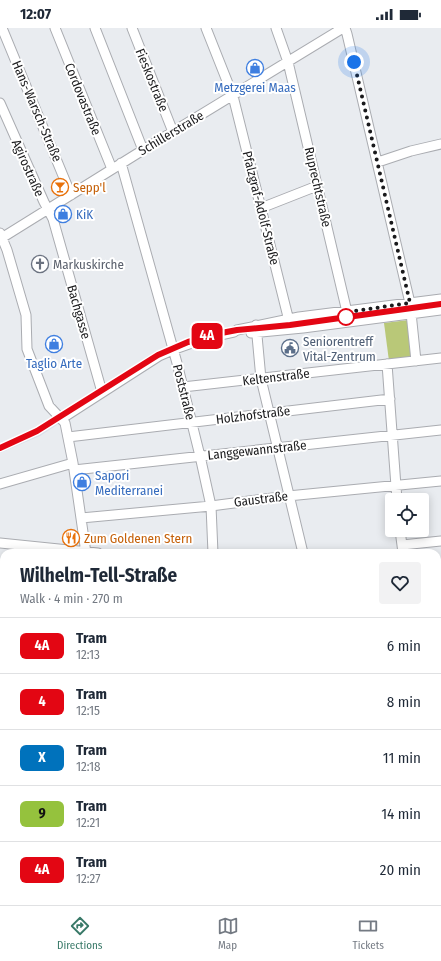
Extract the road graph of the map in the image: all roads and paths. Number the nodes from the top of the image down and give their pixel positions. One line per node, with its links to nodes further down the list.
1 (2, 28): 18 (street, Hans-Warsch-Straße)
2 (55, 28): 16 (street, Cordovastraße)
3 (95, 28): 13 (street)
4 (132, 28): 11 (street, Fieskostraße)
5 (206, 28): 9 (street, Pfalzgraf-Adolf-Straße)
6 (276, 28): 8 (street, Ruprechtstraße)
7 (344, 28): 8 (street, Schillerstraße); 14 (street)
8 (288, 62): 9 (street, Schillerstraße); 17 (street, Ruprechtstraße)
9 (232, 96): 11 (street, Schillerstraße); 20 (street, Pfalzgraf-Adolf-Straße)
10 (0, 103): 19 (street, Agirostraße)
11 (173, 132): 13 (street, Schillerstraße)
12 (441, 144): 14 (street)
13 (143, 150): 15 (street, Schillerstraße)
14 (378, 162): 23 (street)
15 (122, 163): 16 (street, Schillerstraße); 30 (street, Poststraße)
16 (111, 166): 18 (street, Schillerstraße)
17 (317, 186): 20 (street); 25 (street, Ruprechtstraße)
18 (70, 191): 19 (street, Schillerstraße)
19 (46, 206): 21 (street, Schillerstraße); 36 (street, Bachgasse)
20 (261, 208): 27 (street, Pfalzgraf-Adolf-Straße)
21 (1, 237): 39 (street)
22 (441, 300): 23 (street)
23 (410, 303): 25 (street); 26 (street)
24 (441, 310): 26 (street)
25 (347, 312): 27 (street)
26 (411, 314): 29 (street); 32 (street)
27 (289, 319): 28 (street); 29 (street, Pfalzgraf-Adolf-Straße)
28 (256, 329): 29 (street); 30 (street); 34 (street)
29 (291, 329)
30 (173, 349): 35 (street, Poststraße); 36 (street)
31 (441, 358): 32 (street, Keltenstraße)
32 (416, 360): 33 (street, Keltenstraße)
33 (387, 364): 34 (street, Keltenstraße); 37 (street)
34 (261, 378): 35 (street, Keltenstraße); 38 (street)
35 (183, 387): 40 (street, Poststraße)
36 (102, 392): 39 (street)
37 (390, 399): 38 (street, Holzhofstraße); 42 (street)
38 (268, 412): 40 (street, Holzhofstraße); 44 (street)
39 (61, 419): 43 (street)
40 (191, 422): 43 (street, Holzhofstraße); 45 (street, Poststraße)
41 (441, 430): 42 (street, Langgewannstraße)
42 (393, 435): 44 (street, Langgewannstraße); 49 (street)
43 (68, 437): 46 (street)
44 (276, 448): 45 (street, Langgewannstraße); 51 (street)
45 (200, 456): 46 (street, Langgewannstraße); 52 (street, Poststraße)
46 (73, 466): 48 (street, Langgewannstraße); 53 (street)
47 (441, 481): 49 (street, Gaustraße)
48 (0, 484)
49 (396, 486): 50 (street); 51 (street, Gaustraße)
50 (396, 493)
51 (288, 496): 52 (street, Gaustraße); 60 (street)
52 (211, 506): 53 (street, Gaustraße); 59 (street, Poststraße)
53 (81, 518): 58 (street)
54 (401, 537): 61 (street)
55 (441, 541): 61 (street)
56 (0, 543): 57 (street)
57 (57, 549)
58 (86, 549)
59 (214, 549)
60 (302, 549)
61 (403, 549)

